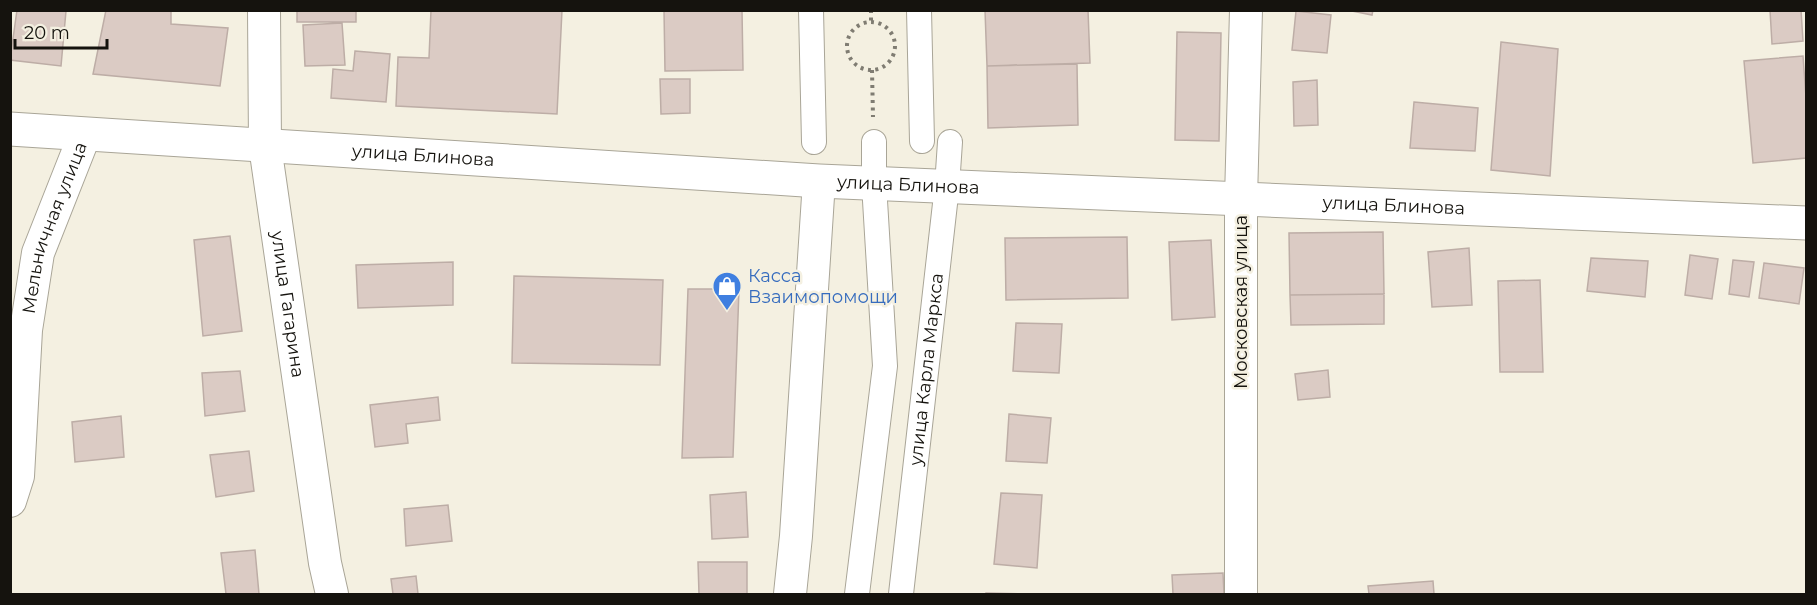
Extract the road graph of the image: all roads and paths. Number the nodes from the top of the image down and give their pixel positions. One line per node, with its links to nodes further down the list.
1 (264, 10): 14 (street, улица Гагарина)
2 (811, 10): 11 (street)
3 (870, 10): 6 (path)
4 (919, 10): 10 (street)
5 (1246, 10): 18 (street, Московская улица)
6 (871, 21): 7 (path); 7 (path)
7 (872, 70): 12 (path)
8 (10, 129): 9 (main road, улица Блинова)
9 (85, 134): 14 (main road, улица Блинова); 20 (street, Мельничная улица)
10 (922, 141)
11 (814, 142)
12 (874, 142): 16 (street)
13 (950, 142): 17 (street, улица Карла Маркса)
14 (266, 146): 15 (main road, улица Блинова); 21 (street, улица Гагарина)
15 (819, 181): 16 (main road, улица Блинова); 22 (street)
16 (874, 184): 17 (main road, улица Блинова); 23 (street)
17 (947, 186): 18 (main road, улица Блинова); 24 (street, улица Карла Маркса)
18 (1241, 199): 19 (main road, улица Блинова); 25 (street, Московская улица)
19 (1806, 223)
20 (10, 501)
21 (332, 594)
22 (790, 594)
23 (857, 594)
24 (901, 594)
25 (1241, 594)

